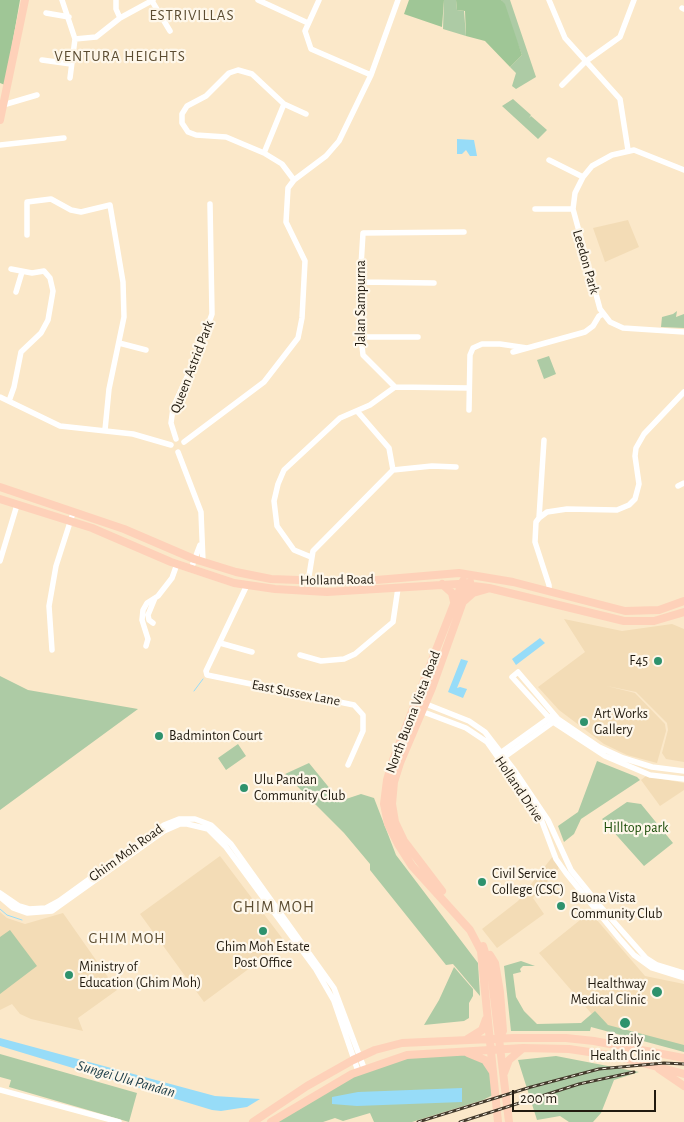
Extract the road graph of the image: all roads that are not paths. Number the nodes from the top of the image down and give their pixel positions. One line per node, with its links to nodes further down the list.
1 (25, 0): 24 (main road)
2 (62, 0): 11 (street)
3 (116, 0): 12 (street)
4 (152, 0): 12 (street); 14 (street)
5 (258, 0): 13 (street)
6 (319, 0): 13 (street)
7 (398, 0): 19 (street)
8 (549, 0): 17 (street)
9 (634, 0): 17 (street)
10 (46, 13): 11 (street)
11 (69, 17): 15 (street)
12 (120, 18): 15 (street)
13 (308, 23): 19 (street)
14 (170, 31)
15 (74, 39): 18 (street)
16 (42, 60): 18 (street)
17 (585, 62): 21 (street); 29 (street)
18 (71, 64): 20 (street)
19 (371, 75): 34 (street)
20 (70, 78)
21 (562, 85)
22 (37, 95): 24 (street)
23 (284, 104): 25 (street); 30 (street); 30 (street)
24 (3, 105): 26 (main road)
25 (306, 114)
26 (0, 120)
27 (64, 138): 28 (street)
28 (0, 145)
29 (628, 150): 32 (street); 33 (street)
30 (264, 153): 34 (street)
31 (549, 160): 33 (street)
32 (684, 170)
33 (583, 177): 37 (street)
34 (294, 180): 63 (street)
35 (210, 204): 61 (street, Queen Astrid Park)
36 (534, 209): 37 (street)
37 (572, 209): 45 (street, Leedon Park)
38 (464, 232): 42 (street, Jalan Sampurna)
39 (27, 235): 49 (street)
40 (11, 270): 41 (street)
41 (22, 272): 44 (street); 57 (street)
42 (360, 282): 43 (street); 47 (street, Jalan Sampurna)
43 (434, 283)
44 (16, 292)
45 (604, 314): 46 (street); 50 (street)
46 (684, 332)
47 (360, 337): 48 (street); 53 (street, Jalan Sampurna)
48 (418, 337)
49 (119, 343): 51 (street); 60 (street)
50 (527, 348): 52 (street); 54 (street)
51 (146, 350)
52 (513, 352)
53 (395, 387): 54 (street); 59 (street)
54 (469, 388): 58 (street)
55 (684, 392): 72 (street)
56 (0, 397): 57 (street)
57 (9, 401): 60 (street)
58 (469, 410)
59 (357, 411): 67 (street); 75 (street)
60 (105, 430): 64 (street)
61 (176, 439): 63 (street); 64 (street)
62 (544, 440): 72 (street)
63 (184, 442): 65 (street)
64 (171, 445): 65 (street)
65 (178, 452): 74 (street)
66 (456, 468): 67 (street)
67 (393, 470): 75 (street)
68 (0, 487): 71 (main road, Holland Road)
69 (0, 499): 70 (main road, Holland Road)
70 (16, 504): 71 (main road, Holland Road); 73 (street)
71 (72, 516): 76 (main road, Holland Road); 79 (main road, Holland Road); 97 (street)
72 (539, 518): 88 (street)
73 (3, 539): 77 (street)
74 (201, 540): 76 (street); 78 (street)
75 (311, 557): 82 (street)
76 (194, 559): 78 (main road, Holland Road); 80 (street)
77 (0, 561)
78 (202, 562): 82 (main road, Holland Road)
79 (177, 564): 80 (main road, Holland Road); 89 (street)
80 (191, 569): 84 (main road, Holland Road)
81 (468, 574): 82 (main road, Holland Road); 85 (main road, North Buona Vista Road); 88 (main road, Holland Road)
82 (308, 582)
83 (442, 584): 85 (main road, Holland Road); 86 (main road, Holland Road); 92 (main road)
84 (247, 585): 86 (main road, Holland Road); 95 (street, East Sussex Lane)
85 (466, 585): 87 (main road, Holland Road); 91 (main road, North Buona Vista Road); 92 (main road, North Buona Vista Road)
86 (398, 588): 99 (street)
87 (489, 588): 91 (main road); 93 (main road, Holland Road)
88 (549, 592): 90 (main road, Holland Road)
89 (156, 598): 94 (street); 96 (street)
90 (684, 601)
91 (463, 603): 101 (main road, North Buona Vista Road)
92 (455, 606): 100 (main road, North Buona Vista Road)
93 (684, 612)
94 (153, 623)
95 (220, 643): 98 (street); 104 (street, East Sussex Lane)
96 (146, 646)
97 (52, 650)
98 (252, 652)
99 (300, 656)
100 (414, 704): 101 (street, Holland Drive); 112 (main road, North Buona Vista Road)
101 (424, 708): 103 (street, Holland Drive); 113 (main road, North Buona Vista Road)
102 (554, 718): 102 (street); 103 (street); 105 (street); 106 (street)
103 (501, 756): 110 (street, Holland Drive); 111 (street, Holland Drive)
104 (348, 765)
105 (684, 771)
106 (684, 779)
107 (180, 821): 108 (street, Ghim Moh Road); 109 (street, Ghim Moh Road); 118 (street, Ghim Moh Road)
108 (0, 892)
109 (0, 897)
110 (684, 973)
111 (684, 978)
112 (487, 1007): 113 (main road, North Buona Vista Road); 114 (main road)
113 (494, 1039): 114 (main road); 116 (main road, North Buona Vista Road); 119 (main road)
114 (464, 1040): 118 (main road)
115 (524, 1048): 116 (main road); 120 (main road); 123 (main road)
116 (496, 1049): 117 (main road); 123 (main road, North Buona Vista Road)
117 (464, 1051): 121 (main road); 123 (main road)
118 (356, 1058): 121 (street, Ghim Moh Road); 127 (main road)
119 (683, 1059)
120 (657, 1067): 122 (main road); 124 (main road)
121 (361, 1070): 128 (main road)
122 (684, 1074)
123 (499, 1076): 129 (main road, North Buona Vista Road); 130 (main road, North Buona Vista Road)
124 (684, 1086)
125 (0, 1090): 126 (street)
126 (120, 1122)
127 (253, 1122)
128 (271, 1122)
129 (498, 1122)
130 (508, 1122)

